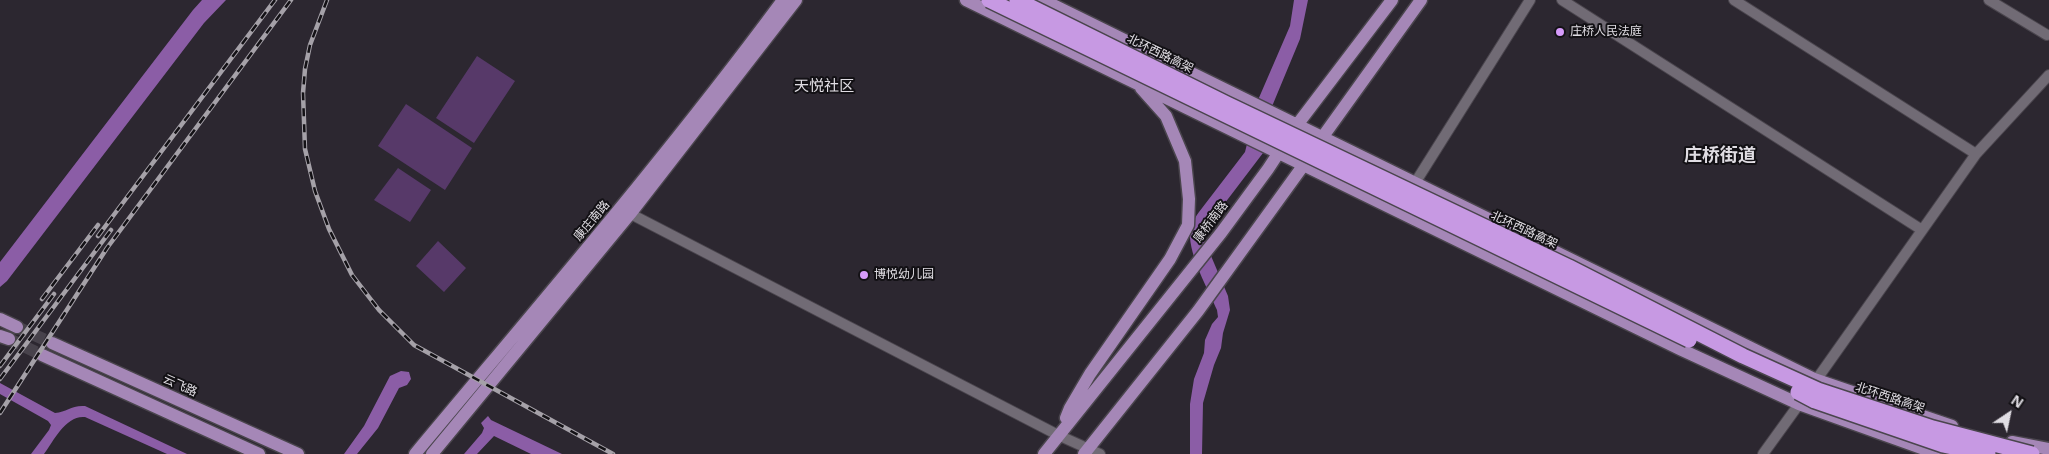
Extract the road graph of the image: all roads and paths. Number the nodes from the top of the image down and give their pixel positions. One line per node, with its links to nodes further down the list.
1 (783, 0): 22 (main road, 康庄南路)
2 (796, 0): 22 (main road, 康庄南路)
3 (966, 0): 15 (main road)
4 (989, 0): 40 (highway, bridge)
5 (1017, 0): 41 (highway, 北环西路高架, bridge)
6 (1043, 0): 16 (main road)
7 (1392, 0): 16 (main road, 康桥南路)
8 (1421, 0): 17 (main road)
9 (1530, 0): 21 (street)
10 (1562, 0): 23 (street)
11 (1734, 0): 19 (street)
12 (1989, 0): 13 (street)
13 (2047, 35)
14 (2049, 75): 19 (street)
15 (1136, 83): 18 (main road); 30 (main road)
16 (1292, 122): 17 (main road); 18 (main road, 康桥南路)
17 (1322, 137): 20 (main road); 21 (main road)
18 (1274, 151): 20 (main road); 30 (main road, 康桥南路)
19 (1976, 154): 23 (street)
20 (1304, 165): 29 (main road); 32 (main road)
21 (1415, 183): 28 (main road)
22 (625, 211): 30 (street); 35 (main road, 康庄南路); 36 (main road, 康庄南路)
23 (1922, 230): 28 (street)
24 (0, 319): 25 (main road)
25 (18, 327)
26 (52, 343): 34 (main road, 云飞路)
27 (42, 355): 33 (main road)
28 (1816, 380): 29 (street); 31 (main road)
29 (1798, 404): 38 (street); 39 (main road)
30 (1059, 433): 32 (street); 37 (main road, 康桥南路)
31 (2049, 449)
32 (1091, 452)
33 (259, 454)
34 (298, 454)
35 (415, 454)
36 (432, 454)
37 (1044, 454)
38 (1762, 454)
39 (1938, 454)
40 (1988, 454)
41 (2032, 454)

